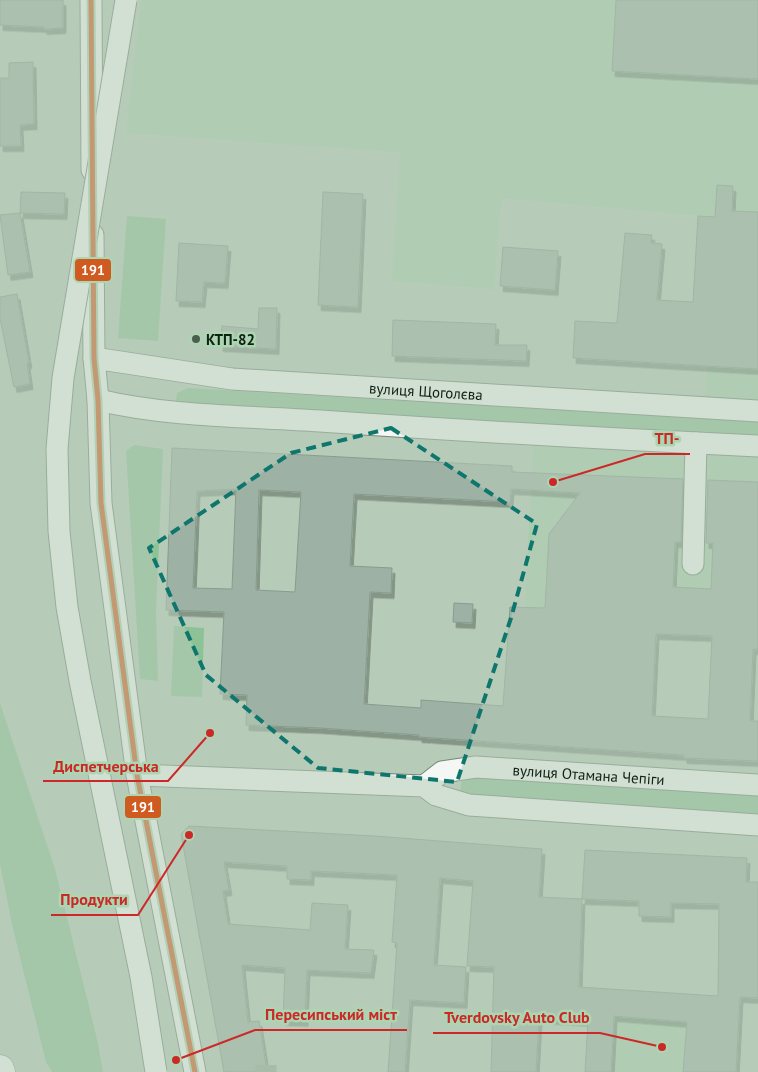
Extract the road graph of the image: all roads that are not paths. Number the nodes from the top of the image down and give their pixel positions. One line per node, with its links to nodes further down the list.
1 (90, 0): 3 (street)
2 (126, 0): 13 (street, bridge)
3 (94, 358): 4 (street); 5 (street, вулиця Щоголєва)
4 (98, 400): 6 (street); 9 (street)
5 (758, 411)
6 (696, 443): 7 (street); 8 (street)
7 (758, 446)
8 (693, 564)
9 (137, 776): 11 (street); 14 (street)
10 (758, 785): 11 (street, вулиця Отамана Чепіги)
11 (424, 786): 12 (street)
12 (758, 825)
13 (156, 1072)
14 (195, 1072)

